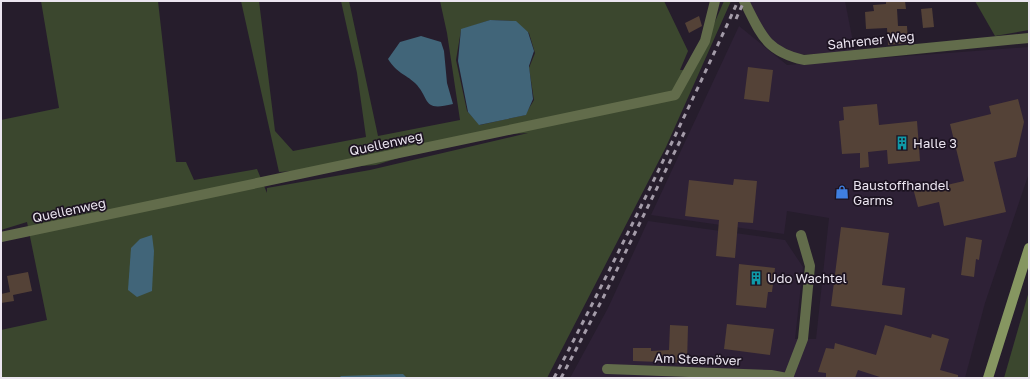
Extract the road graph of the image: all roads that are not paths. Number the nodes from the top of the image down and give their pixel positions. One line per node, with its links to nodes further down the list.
1 (715, 1): 5 (street, Quellenweg)
2 (744, 1): 3 (street, Sahrener Weg)
3 (1029, 38)
4 (801, 235): 8 (street, Am Steenöver)
5 (1, 237)
6 (1029, 248): 9 (main road)
7 (607, 369): 8 (street, Am Steenöver)
8 (788, 378)
9 (988, 378)

